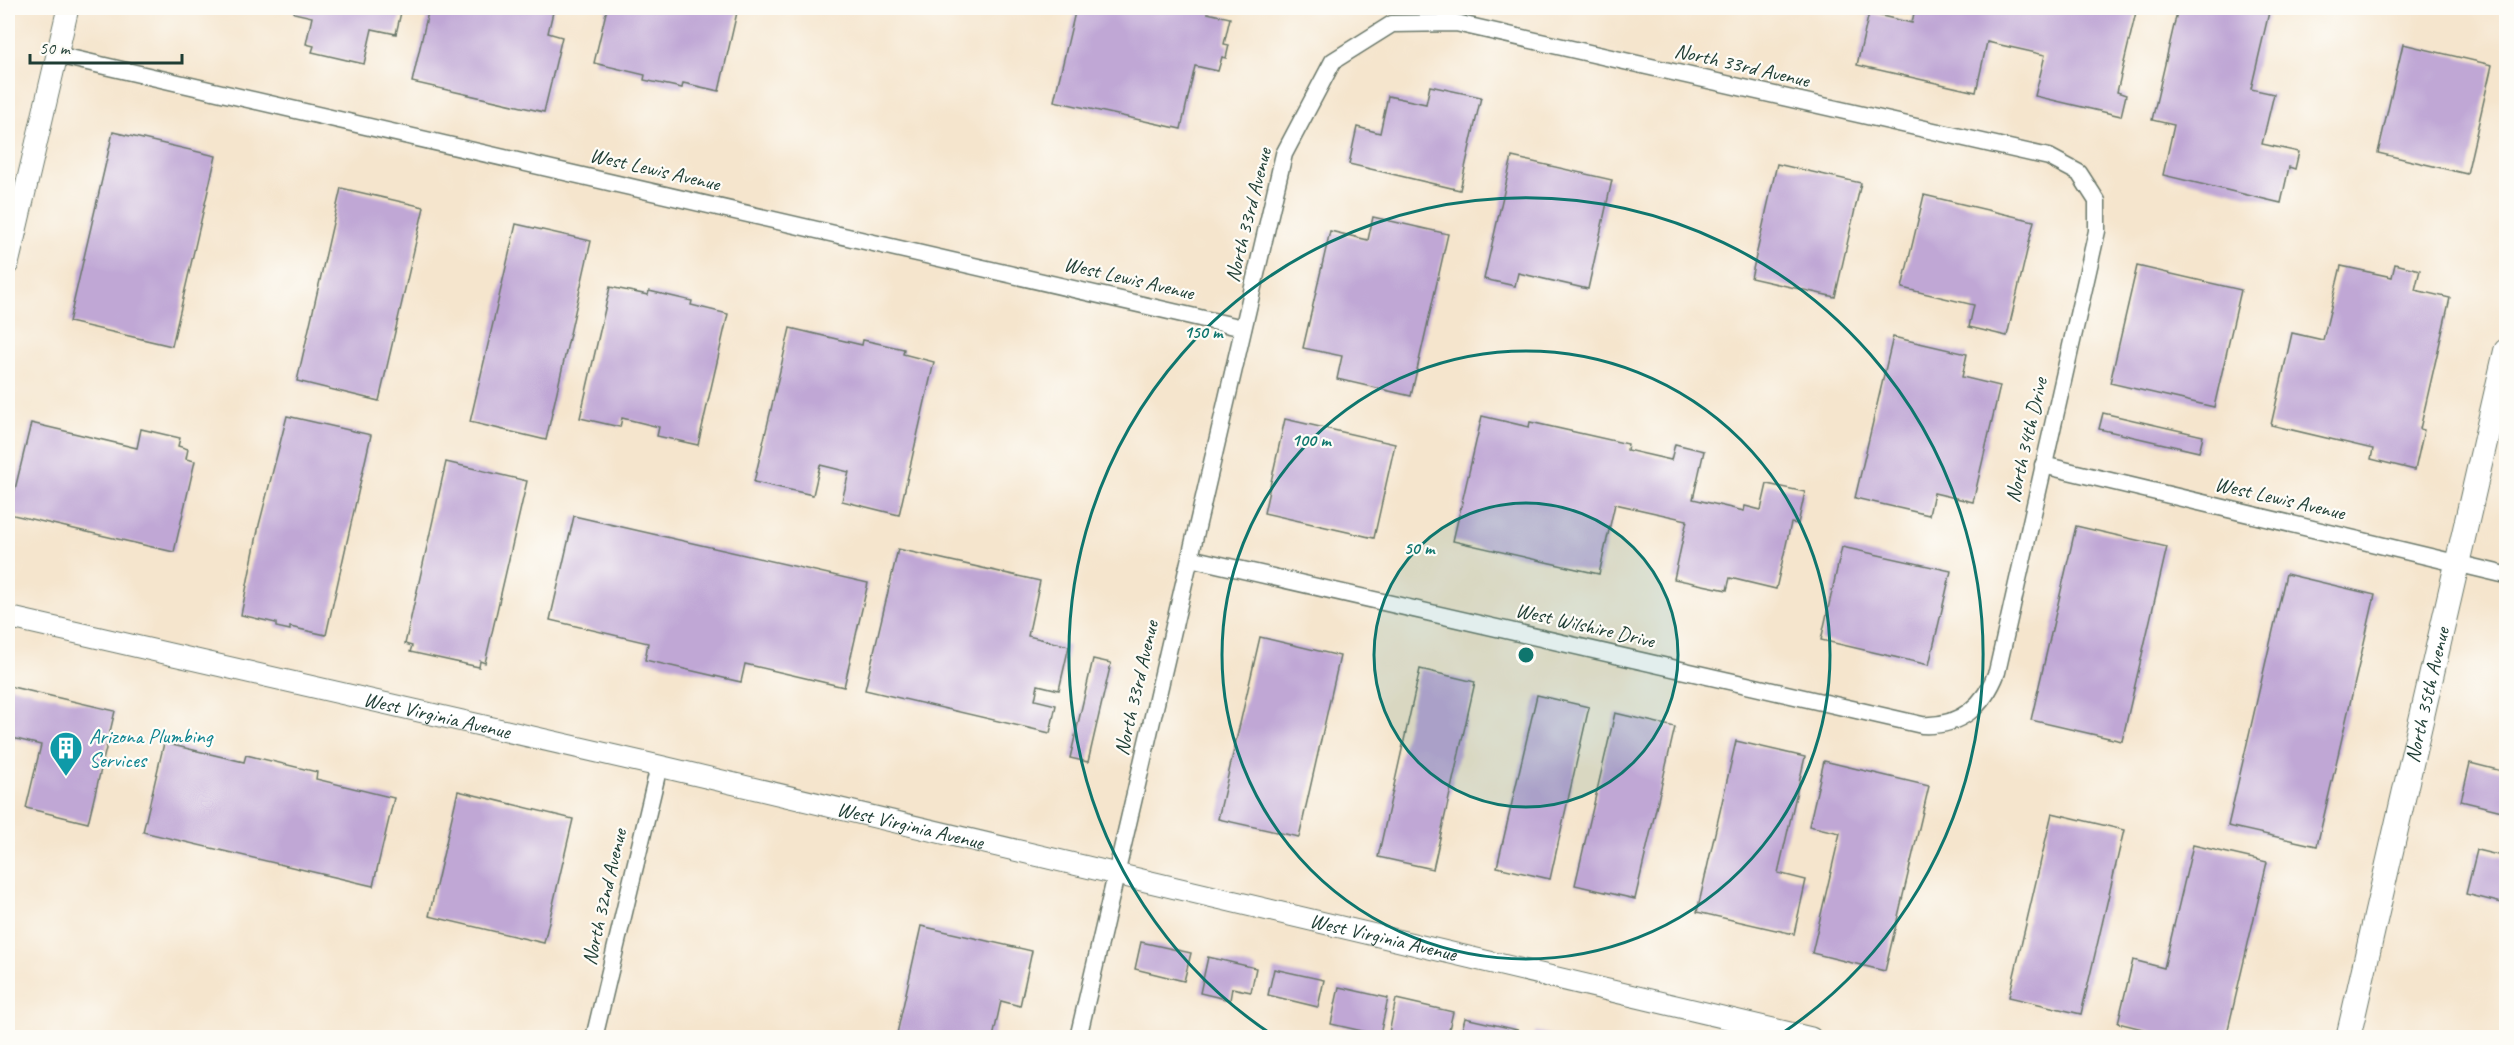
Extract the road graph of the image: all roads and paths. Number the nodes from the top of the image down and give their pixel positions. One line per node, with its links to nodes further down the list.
1 (68, 8): 2 (street)
2 (57, 55): 4 (street); 5 (street, West Lewis Avenue)
3 (2079, 173): 5 (street, North 33rd Avenue); 7 (street, North 34th Drive)
4 (8, 264)
5 (1243, 328): 8 (street, North 33rd Avenue)
6 (2506, 351): 9 (main road, North 35th Avenue)
7 (2043, 465): 9 (street, West Lewis Avenue); 12 (street, North 34th Drive)
8 (1190, 558): 12 (street, West Wilshire Drive); 14 (street, North 33rd Avenue)
9 (2457, 563): 10 (street, West Lewis Avenue); 18 (main road, North 35th Avenue)
10 (2506, 575)
11 (8, 617): 13 (street, West Virginia Avenue)
12 (1969, 714)
13 (659, 766): 14 (street, West Virginia Avenue); 15 (street, North 32nd Avenue)
14 (1116, 874): 16 (street, North 33rd Avenue); 17 (street, West Virginia Avenue)
15 (594, 1038)
16 (1078, 1038)
17 (1811, 1038)
18 (2348, 1038)

